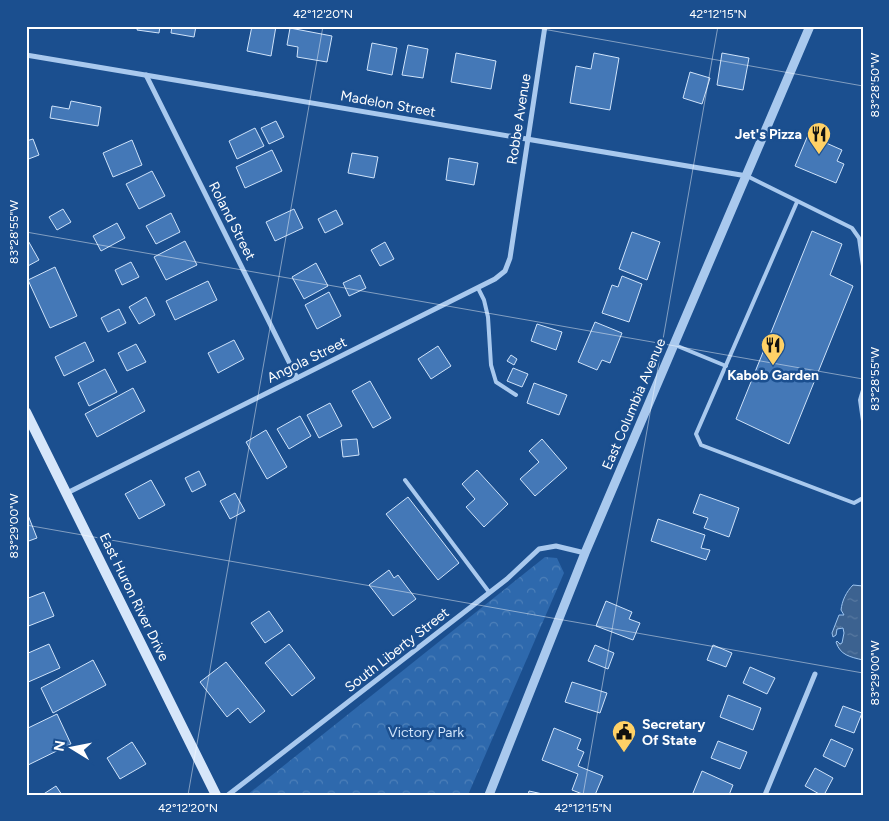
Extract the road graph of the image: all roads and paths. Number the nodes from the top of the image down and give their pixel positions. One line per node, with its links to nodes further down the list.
1 (545, 26): 5 (street, Robbe Avenue)
2 (810, 26): 6 (street, East Columbia Avenue)
3 (26, 55): 4 (street, Madelon Street)
4 (146, 75): 5 (street, Madelon Street); 13 (street, Roland Street)
5 (528, 139): 6 (street, Madelon Street); 8 (street, Robbe Avenue)
6 (747, 176): 7 (lane); 11 (street, East Columbia Avenue)
7 (797, 202): 9 (lane); 12 (lane)
8 (516, 216): 10 (street, Angola Street)
9 (863, 266)
10 (478, 288): 13 (street, Angola Street); 15 (lane)
11 (675, 344): 12 (lane); 21 (street, East Columbia Avenue)
12 (726, 366): 20 (lane)
13 (297, 378): 19 (street, Angola Street)
14 (863, 390): 17 (lane)
15 (516, 395)
16 (26, 412): 19 (main road, East Huron River Drive)
17 (863, 422)
18 (405, 480): 22 (lane)
19 (67, 492): 24 (main road, East Huron River Drive)
20 (863, 498)
21 (585, 553): 22 (street, South Liberty Street); 26 (street, East Columbia Avenue)
22 (490, 592): 25 (street, South Liberty Street)
23 (816, 674): 27 (street)
24 (216, 795)
25 (228, 795)
26 (489, 795)
27 (765, 795)

